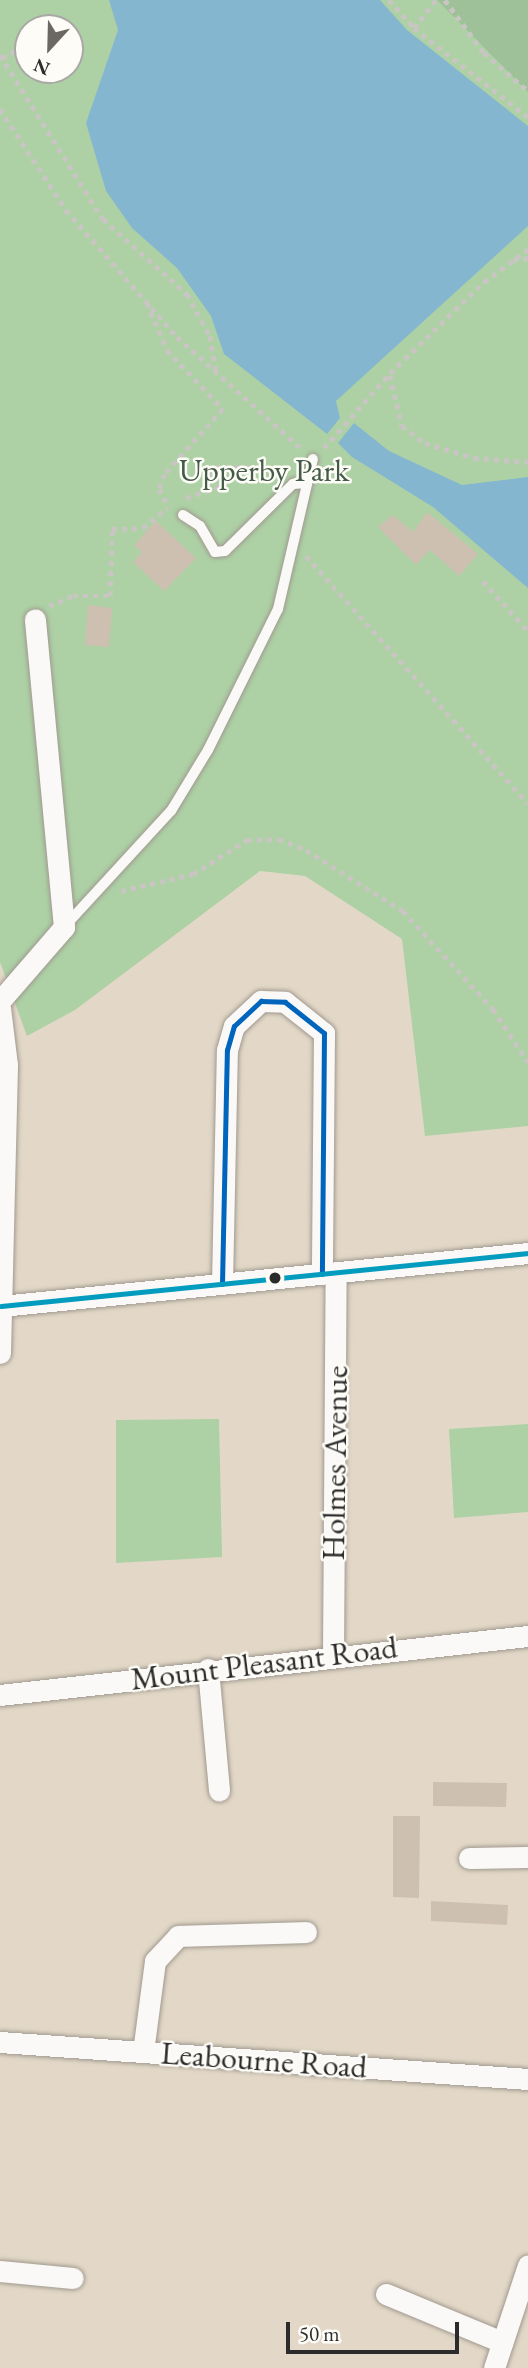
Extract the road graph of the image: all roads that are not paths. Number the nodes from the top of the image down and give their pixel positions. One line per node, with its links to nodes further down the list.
1 (313, 458): 2 (lane)
2 (307, 483): 3 (lane); 5 (lane)
3 (183, 514)
4 (35, 619): 5 (street)
5 (64, 926): 6 (street)
6 (0, 1001)
7 (0, 1008): 11 (street)
8 (528, 1254): 9 (street)
9 (329, 1273): 10 (street); 10 (street, Holmes Avenue); 14 (street, Holmes Avenue)
10 (222, 1284): 11 (street)
11 (1, 1306): 12 (street)
12 (0, 1353)
13 (528, 1636): 14 (street, Mount Pleasant Road)
14 (333, 1654): 15 (street, Mount Pleasant Road)
15 (208, 1669): 16 (street, Mount Pleasant Road); 17 (street)
16 (0, 1695)
17 (219, 1791)
18 (528, 1857): 19 (street)
19 (469, 1858)
20 (306, 1933): 22 (street)
21 (0, 2042): 22 (street, Leabourne Road)
22 (143, 2052): 23 (street, Leabourne Road)
23 (528, 2079)
24 (528, 2265): 28 (street)
25 (0, 2272): 26 (street)
26 (73, 2278)
27 (386, 2294): 28 (street)
28 (502, 2342): 29 (street)
29 (494, 2368)

